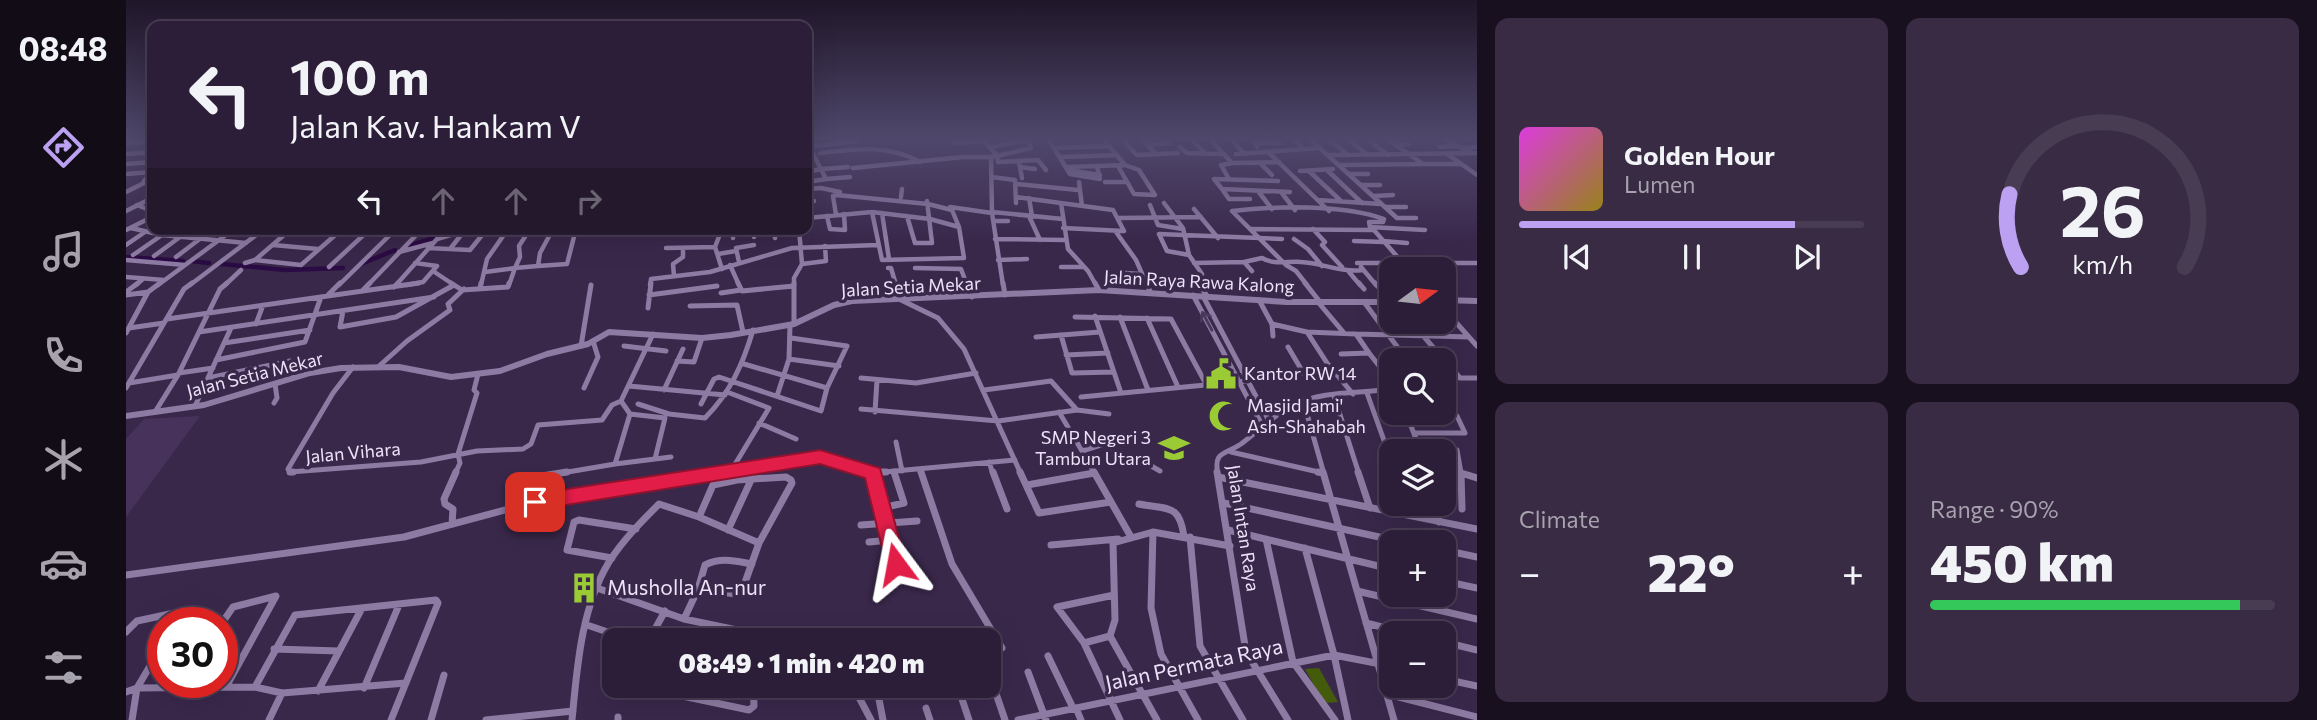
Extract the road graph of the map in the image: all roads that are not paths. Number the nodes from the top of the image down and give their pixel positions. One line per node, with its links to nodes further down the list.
1 (823, 174): 18 (street)
2 (992, 174): 15 (street)
3 (1021, 174): 16 (street)
4 (1071, 174): 5 (street)
5 (1100, 174)
6 (1122, 174): 26 (street)
7 (1142, 174): 26 (street)
8 (1227, 174): 19 (street)
9 (1291, 174): 48 (street)
10 (1312, 174): 49 (street)
11 (1330, 174): 54 (street)
12 (1350, 174): 13 (street); 28 (street)
13 (1368, 174)
14 (850, 177): 18 (street)
15 (992, 177): 27 (street); 69 (street)
16 (1022, 178)
17 (147, 179): 23 (street)
18 (826, 179): 20 (street)
19 (1231, 180): 21 (street); 32 (street); 34 (street)
20 (812, 181)
21 (1257, 181): 22 (street); 36 (street)
22 (1279, 181)
23 (145, 182): 37 (street)
24 (1079, 182): 33 (street)
25 (1105, 182): 26 (street)
26 (1127, 182)
27 (1017, 184): 33 (street); 44 (street)
28 (1361, 185): 29 (street); 42 (street)
29 (1380, 185)
30 (812, 189): 43 (street)
31 (902, 189): 43 (street)
32 (1222, 189): 34 (street); 46 (street)
33 (1078, 190): 58 (street)
34 (1239, 190): 35 (street)
35 (1258, 191): 36 (street); 62 (street)
36 (1266, 191): 38 (street)
37 (126, 192)
38 (1281, 192): 39 (street); 63 (street)
39 (1290, 192)
40 (1393, 195): 42 (street)
41 (859, 196): 50 (street); 66 (street); 71 (street)
42 (1374, 196): 57 (street)
43 (901, 197): 50 (street)
44 (1016, 197): 45 (street); 51 (street)
45 (1029, 198): 52 (street); 74 (street)
46 (1250, 199)
47 (147, 200): 55 (street)
48 (1318, 200): 49 (street); 65 (street)
49 (1341, 201): 54 (street)
50 (927, 202): 69 (street); 81 (street); 86 (street)
51 (1016, 203)
52 (1061, 203): 58 (street); 82 (street)
53 (1164, 203): 79 (street)
54 (1362, 203): 57 (street)
55 (137, 205): 60 (street); 64 (street)
56 (1150, 205): 78 (street)
57 (1384, 205): 59 (street); 80 (street)
58 (1082, 206): 77 (street)
59 (1406, 207)
60 (147, 209)
61 (1194, 209): 75 (street)
62 (1272, 209): 63 (street); 93 (street)
63 (1295, 210): 65 (street)
64 (126, 211)
65 (1329, 211): 90 (street)
66 (862, 212): 67 (street); 70 (street)
67 (872, 212): 68 (street); 87 (street)
68 (881, 213): 73 (street); 88 (street)
69 (992, 213): 74 (street); 84 (street)
70 (844, 214): 71 (street); 72 (street)
71 (836, 215): 72 (street)
72 (827, 216): 76 (street)
73 (907, 216): 81 (street); 81 (street)
74 (1031, 216): 82 (street); 126 (street)
75 (1201, 217): 79 (street); 121 (street)
76 (812, 218)
77 (1119, 218): 78 (street); 97 (street)
78 (1156, 218): 79 (street); 92 (street)
79 (1176, 218): 92 (street)
80 (1416, 218)
81 (930, 219): 86 (street)
82 (1063, 219): 89 (street)
83 (147, 220): 91 (street)
84 (994, 221): 85 (street); 122 (street)
85 (1007, 221)
86 (959, 227): 153 (street)
87 (875, 228): 88 (street); 136 (street)
88 (885, 228): 153 (street)
89 (1063, 228): 97 (street); 127 (street)
90 (1372, 228): 94 (street); 95 (street); 130 (street)
91 (129, 229): 96 (street)
92 (1183, 229): 118 (street)
93 (1251, 229): 94 (street); 128 (street)
94 (1313, 229): 181 (street)
95 (1425, 230)
96 (145, 232): 134 (street)
97 (1116, 232): 187 (street)
98 (161, 235): 155 (street)
99 (172, 235): 117 (street)
100 (226, 235): 125 (street)
101 (256, 235): 131 (street)
102 (284, 235): 135 (street)
103 (336, 235): 144 (street)
104 (364, 235): 170 (street)
105 (390, 235): 211 (street)
106 (416, 235): 146 (street)
107 (448, 235): 132 (street)
108 (462, 235): 145 (street)
109 (482, 235): 145 (street)
110 (504, 235): 185 (street)
111 (526, 235): 175 (street)
112 (549, 235): 171 (street)
113 (574, 235): 171 (street)
114 (720, 235): 139 (street)
115 (775, 235): 120 (street)
116 (800, 235): 140 (street)
117 (181, 236): 119 (street); 150 (street)
118 (1184, 236): 121 (street); 149 (street); 149 (street)
119 (201, 238): 125 (street); 151 (street)
120 (775, 238)
121 (1218, 238): 128 (street)
122 (995, 239): 126 (street); 157 (street)
123 (1282, 239): 128 (street)
124 (1294, 239): 178 (street)
125 (219, 240): 131 (street); 159 (street)
126 (1040, 240): 127 (street)
127 (1065, 240): 173 (street)
128 (1262, 240): 158 (street)
129 (1354, 241): 130 (street)
130 (1384, 241): 133 (street); 152 (street)
131 (246, 243): 232 (street)
132 (433, 243): 141 (street); 146 (street)
133 (1407, 243)
134 (126, 245)
135 (273, 245): 144 (street); 156 (street)
136 (878, 245): 138 (street); 153 (street)
137 (754, 246): 147 (street)
138 (825, 246): 140 (street); 168 (street)
139 (715, 247): 143 (street); 148 (street)
140 (802, 247): 160 (street); 168 (street)
141 (428, 248): 145 (street); 167 (street)
142 (666, 248): 143 (street)
143 (683, 248): 188 (street)
144 (320, 249): 156 (street)
145 (450, 249)
146 (399, 251): 201 (street)
147 (736, 251): 148 (street); 160 (street)
148 (718, 254): 179 (street)
149 (1189, 254): 161 (street)
150 (154, 256)
151 (176, 257)
152 (1399, 257)
153 (889, 259)
154 (1027, 259): 157 (street)
155 (129, 260): 159 (street)
156 (255, 260): 163 (street)
157 (998, 260): 209 (street)
158 (1283, 261): 162 (street); 178 (street); 219 (street)
159 (189, 262): 191 (street)
160 (739, 262): 169 (street)
161 (1194, 262): 162 (street); 212 (street)
162 (1244, 262): 184 (street)
163 (245, 263)
164 (1379, 263): 182 (street)
165 (1456, 263): 166 (street)
166 (1474, 263): 183 (street)
167 (415, 264): 174 (street); 196 (street)
168 (802, 264): 195 (street)
169 (730, 265): 179 (street); 202 (street)
170 (329, 267)
171 (538, 267): 175 (street)
172 (1061, 267): 173 (street)
173 (1084, 267): 203 (street)
174 (434, 268): 192 (street); 196 (street)
175 (515, 268): 185 (street); 197 (street)
176 (888, 268): 215 (street)
177 (915, 268): 214 (street)
178 (1324, 268): 181 (street)
179 (722, 269): 188 (street)
180 (240, 270): 226 (street)
181 (1347, 270): 182 (street); 200 (street)
182 (1363, 270): 198 (street)
183 (1477, 270)
184 (1252, 271)
185 (485, 272): 197 (street)
186 (1125, 273): 187 (street)
187 (1140, 274): 207 (street)
188 (674, 276): 208 (street)
189 (126, 277): 190 (street)
190 (144, 279): 191 (street); 205 (street)
191 (164, 280): 204 (street)
192 (454, 285): 199 (street); 213 (street)
193 (591, 285): 258 (street)
194 (718, 286): 208 (street)
195 (794, 286): 202 (street); 235 (street)
196 (394, 287): 201 (street)
197 (480, 288): 199 (street)
198 (1379, 288)
199 (464, 289): 279 (street)
200 (1364, 289)
201 (363, 290): 211 (street)
202 (741, 290): 206 (street)
203 (1099, 290): 207 (street, Jalan Raya Rawa Kalong); 209 (street, Jalan Raya Rawa Kalong)
204 (148, 292): 205 (street); 240 (street)
205 (126, 293)
206 (721, 293)
207 (1151, 293): 210 (street, Jalan Raya Rawa Kalong)
208 (649, 295): 224 (street)
209 (1005, 295): 214 (street, Jalan Setia Mekar)
210 (1193, 295): 212 (street, Jalan Raya Rawa Kalong); 295 (street, one-way to 210)
211 (324, 296): 222 (street); 227 (street)
212 (1205, 296): 216 (street, Jalan Raya Rawa Kalong); 281 (street)
213 (434, 297): 225 (street); 225 (street)
214 (972, 297): 215 (street, Jalan Setia Mekar)
215 (901, 300): 235 (street, Jalan Setia Mekar); 283 (street)
216 (1259, 300): 219 (street, Jalan Raya Rawa Kalong); 236 (street)
217 (1456, 300): 218 (street)
218 (1477, 301)
219 (1319, 302): 220 (street, Jalan Raya Rawa Kalong); 245 (street)
220 (1364, 302): 221 (street, Jalan Raya Rawa Kalong); 249 (street)
221 (1379, 302)
222 (263, 305): 226 (street); 234 (street)
223 (691, 306): 242 (street)
224 (648, 308)
225 (343, 311): 227 (street)
226 (208, 313): 232 (street); 241 (street)
227 (315, 314): 234 (street); 238 (street)
228 (1095, 316): 229 (street); 230 (street); 243 (street)
229 (1075, 317)
230 (1121, 317): 231 (street); 306 (street)
231 (1147, 318): 299 (street); 301 (street)
232 (166, 321): 240 (street); 297 (street)
233 (1456, 322): 253 (street)
234 (256, 324): 237 (street)
235 (792, 324): 239 (street, Jalan Setia Mekar); 255 (street)
236 (1272, 324): 244 (street); 250 (street)
237 (231, 328): 241 (street); 257 (street)
238 (310, 330): 257 (street); 272 (street)
239 (753, 330): 242 (street, Jalan Setia Mekar); 275 (street)
240 (127, 331)
241 (199, 332): 285 (street)
242 (743, 332): 254 (street, Jalan Setia Mekar)
243 (1100, 332): 248 (street); 267 (street)
244 (1307, 332): 245 (street); 312 (street)
245 (1344, 333): 247 (street)
246 (653, 334): 254 (street, Jalan Setia Mekar); 256 (street, Jalan Setia Mekar); 264 (street)
247 (1356, 334): 249 (street); 268 (street)
248 (1061, 335): 251 (street); 270 (street)
249 (1391, 335): 252 (street); 262 (street)
250 (1273, 336)
251 (1036, 337)
252 (1424, 337): 253 (street); 263 (street)
253 (1469, 337): 260 (street)
254 (702, 338): 274 (street)
255 (791, 338): 271 (street); 277 (street)
256 (593, 341): 258 (street, Jalan Setia Mekar); 302 (street)
257 (224, 343): 272 (street)
258 (581, 346): 286 (street, Jalan Setia Mekar)
259 (624, 346): 264 (street)
260 (1477, 346)
261 (1288, 347): 287 (street)
262 (1399, 348)
263 (1434, 348)
264 (647, 349): 266 (street); 300 (street)
265 (683, 349): 274 (street)
266 (666, 351)
267 (1108, 353): 270 (street); 282 (street)
268 (1369, 353): 269 (street); 276 (street)
269 (1341, 354)
270 (1066, 355): 282 (street)
271 (789, 359): 277 (street); 289 (street)
272 (216, 360): 280 (street)
273 (290, 361): 290 (street)
274 (677, 361): 304 (street)
275 (744, 364): 289 (street); 294 (street)
276 (1379, 365)
277 (839, 366): 303 (street)
278 (353, 367): 279 (street, Jalan Setia Mekar); 298 (street, Jalan Setia Mekar); 344 (street, Jalan Vihara)
279 (378, 367): 286 (street, Jalan Setia Mekar)
280 (213, 368): 285 (street); 290 (street)
281 (1242, 371): 287 (street); 296 (street)
282 (1114, 372): 309 (street)
283 (976, 373): 293 (street); 305 (street)
284 (1456, 373): 292 (street)
285 (178, 374): 297 (street); 324 (street)
286 (478, 374): 344 (street)
287 (1304, 374): 288 (street)
288 (1316, 374)
289 (783, 376): 303 (street); 313 (street)
290 (208, 377): 321 (street)
291 (861, 378): 293 (street)
292 (1477, 378)
293 (877, 380): 325 (street)
294 (734, 381): 308 (street); 311 (street); 313 (street)
295 (1239, 381): 296 (street); 299 (street); 334 (street)
296 (1247, 381): 332 (street)
297 (128, 382)
298 (275, 384): 318 (street); 321 (street, Jalan Setia Mekar)
299 (1206, 384): 301 (street)
300 (629, 386): 304 (street); 317 (street)
301 (1178, 387): 306 (street)
302 (584, 388)
303 (827, 388): 313 (street)
304 (664, 390): 308 (street)
305 (984, 390): 323 (street); 331 (street)
306 (1148, 390): 309 (street)
307 (1379, 391): 310 (street, Jalan Intan Raya)
308 (707, 392): 311 (street); 320 (street)
309 (1121, 393): 315 (street)
310 (1367, 393): 312 (street, Jalan Intan Raya); 338 (street)
311 (726, 394): 319 (street); 333 (street)
312 (1353, 394): 314 (street, Jalan Intan Raya)
313 (777, 396)
314 (1334, 396): 316 (street, Jalan Intan Raya); 368 (street)
315 (1082, 397)
316 (1303, 400): 332 (street, Jalan Intan Raya); 356 (street)
317 (621, 401): 327 (street); 344 (street)
318 (274, 402)
319 (638, 404)
320 (701, 404)
321 (195, 406): 324 (street, Jalan Setia Mekar)
322 (861, 409): 325 (street)
323 (1077, 410): 326 (street); 328 (street)
324 (155, 412): 329 (street, Jalan Setia Mekar)
325 (875, 412): 331 (street)
326 (1059, 412): 331 (street); 342 (street)
327 (630, 414): 346 (street); 349 (street)
328 (1109, 414)
329 (126, 416)
330 (1456, 416): 336 (street)
331 (998, 421): 347 (street)
332 (1269, 421): 334 (street, Jalan Intan Raya)
333 (759, 424): 337 (street); 351 (street)
334 (1262, 425): 343 (street, Jalan Intan Raya)
335 (1411, 425): 336 (street)
336 (1414, 433): 339 (street)
337 (796, 439)
338 (1383, 439)
339 (1416, 439)
340 (896, 442): 352 (street)
341 (1457, 450): 357 (street)
342 (1082, 451): 353 (street); 355 (street)
343 (1231, 452): 356 (street); 358 (street, Jalan Intan Raya)
344 (458, 454): 377 (street)
345 (671, 457): 346 (street)
346 (655, 459): 349 (street)
347 (1015, 460): 348 (street); 362 (street)
348 (989, 462): 350 (street); 369 (street)
349 (615, 464): 359 (street)
350 (920, 469): 352 (street); 427 (street)
351 (731, 471): 354 (street); 377 (street)
352 (898, 471): 354 (street); 367 (street)
353 (1160, 471)
354 (873, 473): 367 (street)
355 (1094, 473): 362 (street); 364 (street)
356 (1323, 473): 363 (street)
357 (1461, 473): 361 (street); 370 (street)
358 (1218, 477): 363 (street); 365 (street, Jalan Intan Raya)
359 (529, 478)
360 (752, 478): 374 (street); 382 (street); 392 (street)
361 (1477, 478)
362 (1027, 485): 364 (street)
363 (1332, 501): 368 (street); 384 (street)
364 (1111, 502): 387 (street)
365 (1224, 503): 383 (street, Jalan Intan Raya); 384 (street)
366 (1139, 504): 386 (street)
367 (882, 508): 378 (street)
368 (1370, 508): 371 (street)
369 (1007, 509)
370 (1462, 509)
371 (1379, 510)
372 (1412, 516): 376 (street)
373 (1438, 516): 376 (street)
374 (699, 517): 380 (street); 382 (street)
375 (916, 521): 378 (street)
376 (1439, 522): 381 (street)
377 (452, 524): 402 (street)
378 (886, 524): 379 (street); 390 (street)
379 (861, 525)
380 (636, 529): 398 (street); 398 (street)
381 (1477, 529)
382 (728, 530): 392 (street)
383 (1228, 530): 389 (street); 394 (street, Jalan Intan Raya)
384 (1340, 531): 388 (street); 399 (street)
385 (1153, 532): 386 (street); 387 (street); 444 (street)
386 (1187, 537): 394 (street); 441 (street)
387 (1128, 538): 393 (street); 409 (street)
388 (1379, 538)
389 (1266, 539): 395 (street); 433 (street)
390 (891, 540): 391 (street); 403 (street)
391 (869, 542)
392 (759, 543): 400 (street)
393 (1051, 545)
394 (1230, 546): 437 (street, Jalan Intan Raya)
395 (1305, 548): 399 (street); 431 (street)
396 (1456, 553): 397 (street)
397 (1477, 557)
398 (612, 558): 405 (street)
399 (1348, 560): 401 (street); 408 (street)
400 (752, 564): 406 (street); 406 (street)
401 (1379, 566)
402 (126, 575)
403 (901, 581)
404 (1456, 584): 407 (street)
405 (599, 589): 413 (street); 418 (street)
406 (698, 589): 415 (street)
407 (1477, 589)
408 (1357, 591): 416 (street); 417 (street)
409 (1114, 595): 424 (street); 425 (street)
410 (399, 605): 412 (street); 443 (street); 450 (street)
411 (233, 607): 435 (street)
412 (361, 610): 428 (street); 430 (street)
413 (665, 611): 415 (street); 421 (street)
414 (147, 619): 420 (street)
415 (684, 619): 422 (street)
416 (1477, 619)
417 (1366, 623): 419 (street); 434 (street)
418 (587, 625): 423 (street); 466 (street)
419 (1379, 626)
420 (127, 628)
421 (656, 628)
422 (727, 628)
423 (602, 630)
424 (1110, 636): 425 (street); 453 (street)
425 (1084, 643): 463 (street)
426 (1456, 645): 429 (street)
427 (1002, 648)
428 (274, 649): 430 (street); 448 (street)
429 (1477, 650)
430 (339, 651): 451 (street)
431 (1334, 655): 433 (street, Jalan Permata Raya); 434 (street, Jalan Permata Raya); 488 (street)
432 (1048, 656): 465 (street)
433 (1293, 662): 437 (street, Jalan Permata Raya); 487 (street)
434 (1378, 663): 436 (street)
435 (238, 665)
436 (1379, 666)
437 (1256, 669): 441 (street, Jalan Permata Raya); 486 (street, Jalan Intan Raya)
438 (147, 671): 449 (street)
439 (1028, 672): 467 (street)
440 (444, 676): 473 (street)
441 (1217, 677): 444 (street, Jalan Permata Raya); 485 (street)
442 (1456, 682): 445 (street)
443 (406, 683): 450 (street); 472 (street)
444 (1179, 685): 453 (street, Jalan Permata Raya); 484 (street)
445 (1477, 686)
446 (147, 687): 449 (street)
447 (238, 687): 448 (street)
448 (255, 687): 454 (street)
449 (137, 688): 452 (street); 470 (street)
450 (364, 688): 451 (street)
451 (318, 691): 454 (street)
452 (126, 692)
453 (1142, 692): 463 (street, Jalan Permata Raya); 483 (street)
454 (282, 693): 471 (street)
455 (692, 698): 456 (street)
456 (754, 698)
457 (859, 698): 475 (street)
458 (879, 698): 476 (street)
459 (962, 698): 478 (street)
460 (997, 698): 479 (street)
461 (1388, 698): 489 (street)
462 (1403, 698): 468 (street)
463 (1111, 700): 465 (street, Jalan Permata Raya); 482 (street)
464 (926, 708): 477 (street)
465 (1074, 708): 467 (street, Jalan Permata Raya); 481 (street)
466 (572, 716): 469 (street)
467 (1046, 717): 480 (street, Jalan Permata Raya)
468 (1477, 717)
469 (527, 718): 474 (street)
470 (132, 720)
471 (269, 720)
472 (391, 720)
473 (431, 720)
474 (486, 720)
475 (871, 720)
476 (883, 720)
477 (930, 720)
478 (969, 720)
479 (1005, 720)
480 (1018, 720)
481 (1081, 720)
482 (1120, 720)
483 (1157, 720)
484 (1198, 720)
485 (1242, 720)
486 (1288, 720)
487 (1335, 720)
488 (1348, 720)
489 (1394, 720)

